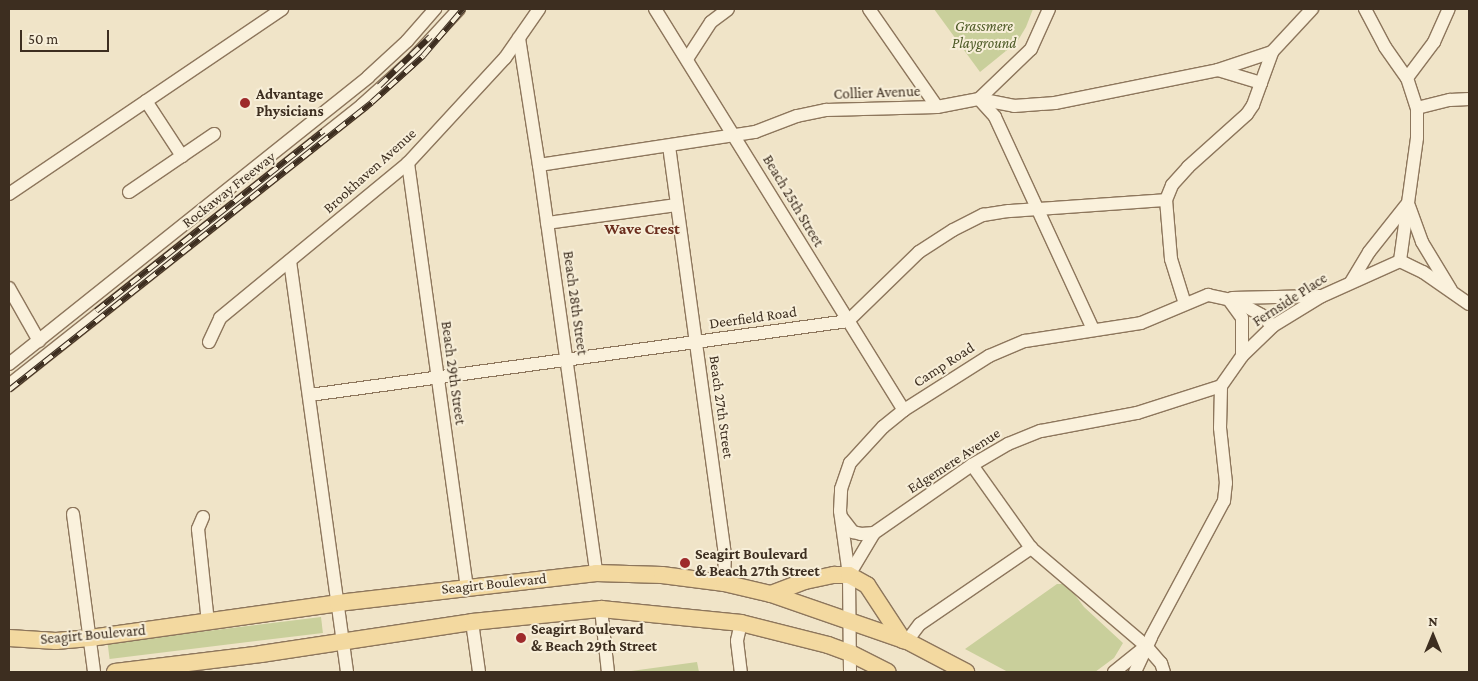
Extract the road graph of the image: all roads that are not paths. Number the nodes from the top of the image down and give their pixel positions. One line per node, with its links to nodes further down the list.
1 (282, 9): 20 (street)
2 (435, 9): 48 (street, Rockaway Freeway)
3 (459, 9): 55 (street, Rockaway Freeway)
4 (538, 9): 12 (street, Brookhaven Avenue)
5 (655, 9): 14 (street, Beach 25th Street)
6 (728, 9): 14 (street)
7 (869, 9): 21 (street)
8 (1049, 9): 18 (street)
9 (1312, 9): 13 (street, Collier Avenue)
10 (1365, 9): 16 (street)
11 (1449, 9): 16 (street)
12 (519, 38): 27 (street, Brookhaven Avenue); 28 (street, Beach 28th Street)
13 (1272, 52): 15 (street, Collier Avenue); 17 (street, Collier Avenue)
14 (687, 59): 24 (street, Beach 25th Street)
15 (1218, 70): 17 (street, Collier Avenue); 18 (street, Collier Avenue)
16 (1407, 78): 22 (street)
17 (1261, 83): 31 (street)
18 (979, 99): 21 (street, Collier Avenue); 34 (street)
19 (1469, 99): 22 (street)
20 (146, 101): 26 (street); 30 (street)
21 (937, 107): 24 (street, Collier Avenue)
22 (1417, 108): 32 (street)
23 (214, 134): 26 (street)
24 (733, 134): 25 (street, Collier Avenue); 45 (street, Beach 25th Street)
25 (668, 146): 28 (street, Collier Avenue); 33 (street, Beach 27th Street)
26 (182, 156): 29 (street)
27 (408, 163): 36 (street, Brookhaven Avenue); 54 (street, Beach 29th Street)
28 (539, 165): 35 (street, Beach 28th Street)
29 (129, 192)
30 (9, 194)
31 (1166, 200): 34 (street); 43 (street)
32 (1408, 202): 37 (street); 38 (street); 40 (street)
33 (676, 205): 35 (street); 50 (street, Beach 27th Street)
34 (1037, 209): 45 (street); 47 (street)
35 (547, 223): 52 (street, Beach 28th Street)
36 (290, 261): 49 (street, Brookhaven Avenue); 57 (street)
37 (1400, 261): 38 (street, Fernside Place); 40 (street)
38 (1351, 282): 41 (street, Fernside Place)
39 (9, 288): 48 (street)
40 (1451, 290): 44 (street)
41 (1322, 296): 42 (street); 46 (street, Fernside Place)
42 (1227, 298): 43 (street, Camp Road); 46 (street, Camp Road); 51 (street)
43 (1185, 304): 47 (street, Camp Road)
44 (1469, 304)
45 (848, 321): 50 (street, Deerfield Road); 58 (street, Beach 25th Street)
46 (1273, 326): 51 (street, Fernside Place)
47 (1093, 330): 58 (street, Camp Road)
48 (39, 340): 53 (street, Rockaway Freeway)
49 (209, 342)
50 (696, 343): 52 (street, Deerfield Road); 67 (street, Beach 27th Street)
51 (1242, 356): 56 (street, Fernside Place)
52 (566, 361): 54 (street, Deerfield Road); 65 (street, Beach 28th Street)
53 (9, 364)
54 (437, 379): 57 (street, Deerfield Road); 68 (street, Beach 29th Street)
55 (9, 384)
56 (1221, 386): 59 (street, Edgemere Avenue); 80 (street)
57 (310, 395): 70 (street)
58 (904, 410): 60 (street, Camp Road)
59 (972, 465): 63 (street, Edgemere Avenue); 64 (street)
60 (840, 511): 63 (street); 66 (street, Camp Road)
61 (73, 514): 77 (street)
62 (203, 517): 73 (street)
63 (874, 533): 66 (street, Edgemere Avenue)
64 (1030, 548): 78 (street); 80 (street)
65 (596, 573): 67 (main road, Seagirt Boulevard); 68 (main road, Seagirt Boulevard)
66 (849, 575): 69 (main road); 72 (street, Camp Road); 78 (main road)
67 (724, 582): 69 (main road, Seagirt Boulevard)
68 (467, 587): 70 (main road, Seagirt Boulevard)
69 (771, 594): 72 (main road, Seagirt Boulevard)
70 (338, 603): 73 (main road, Seagirt Boulevard); 79 (street)
71 (601, 609): 74 (main road); 75 (main road); 87 (street)
72 (850, 620): 78 (main road, Seagirt Boulevard); 81 (street, Camp Road)
73 (208, 622): 77 (main road, Seagirt Boulevard)
74 (472, 622): 79 (main road); 86 (street)
75 (741, 623): 81 (main road); 88 (street)
76 (9, 638): 77 (main road, Seagirt Boulevard)
77 (90, 638): 83 (street)
78 (905, 640): 91 (main road, Seagirt Boulevard)
79 (342, 641): 82 (main road); 85 (street)
80 (1146, 646): 92 (street); 93 (street); 94 (street)
81 (850, 653): 89 (street, Camp Road); 90 (main road)
82 (215, 666): 84 (main road)
83 (94, 672)
84 (115, 672)
85 (347, 672)
86 (479, 672)
87 (608, 672)
88 (741, 672)
89 (850, 672)
90 (888, 672)
91 (966, 672)
92 (1114, 672)
93 (1135, 672)
94 (1164, 672)

